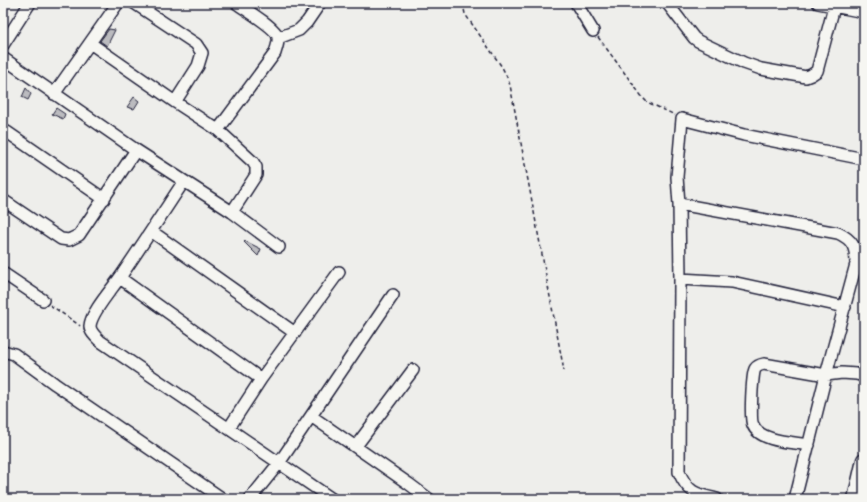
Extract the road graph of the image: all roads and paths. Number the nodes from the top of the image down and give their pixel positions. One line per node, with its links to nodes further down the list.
1 (30, 3): 15 (street)
2 (118, 3): 14 (street)
3 (134, 3): 18 (street)
4 (236, 3): 13 (street)
5 (320, 3): 13 (street)
6 (465, 3): 43 (path)
7 (576, 3): 12 (street)
8 (667, 3): 10 (street)
9 (818, 3): 10 (street)
10 (834, 7): 11 (street)
11 (864, 12)
12 (593, 31): 19 (path)
13 (278, 38): 20 (street)
14 (90, 43): 17 (street); 18 (street)
15 (3, 45)
16 (3, 58): 17 (street)
17 (54, 94): 22 (street)
18 (175, 102): 20 (street)
19 (682, 119): 23 (street); 27 (street)
20 (218, 130): 28 (street)
21 (3, 133): 25 (street)
22 (136, 150): 24 (street); 25 (street)
23 (864, 159)
24 (184, 181): 28 (street); 29 (street)
25 (104, 199): 26 (street)
26 (3, 200)
27 (679, 204): 31 (street); 35 (street)
28 (232, 212): 30 (street)
29 (151, 231): 34 (street); 40 (street)
30 (279, 247)
31 (860, 263): 38 (street)
32 (339, 272): 40 (street)
33 (3, 273): 37 (street)
34 (120, 278): 39 (street); 46 (street)
35 (680, 279): 38 (street); 57 (street)
36 (393, 295): 47 (street)
37 (43, 300): 39 (path)
38 (845, 307): 44 (street)
39 (90, 326): 48 (street)
40 (295, 333): 46 (street)
41 (3, 351): 53 (street)
42 (413, 370): 50 (street)
43 (564, 371)
44 (826, 375): 45 (street); 49 (street); 49 (street)
45 (864, 376)
46 (261, 379): 48 (street)
47 (311, 416): 50 (street); 52 (street)
48 (229, 428): 52 (street)
49 (809, 445): 58 (street)
50 (356, 446): 56 (street)
51 (864, 460): 59 (main road)
52 (279, 463): 54 (street); 55 (street)
53 (224, 499)
54 (250, 499)
55 (332, 499)
56 (429, 499)
57 (717, 499)
58 (795, 499)
59 (855, 499)

